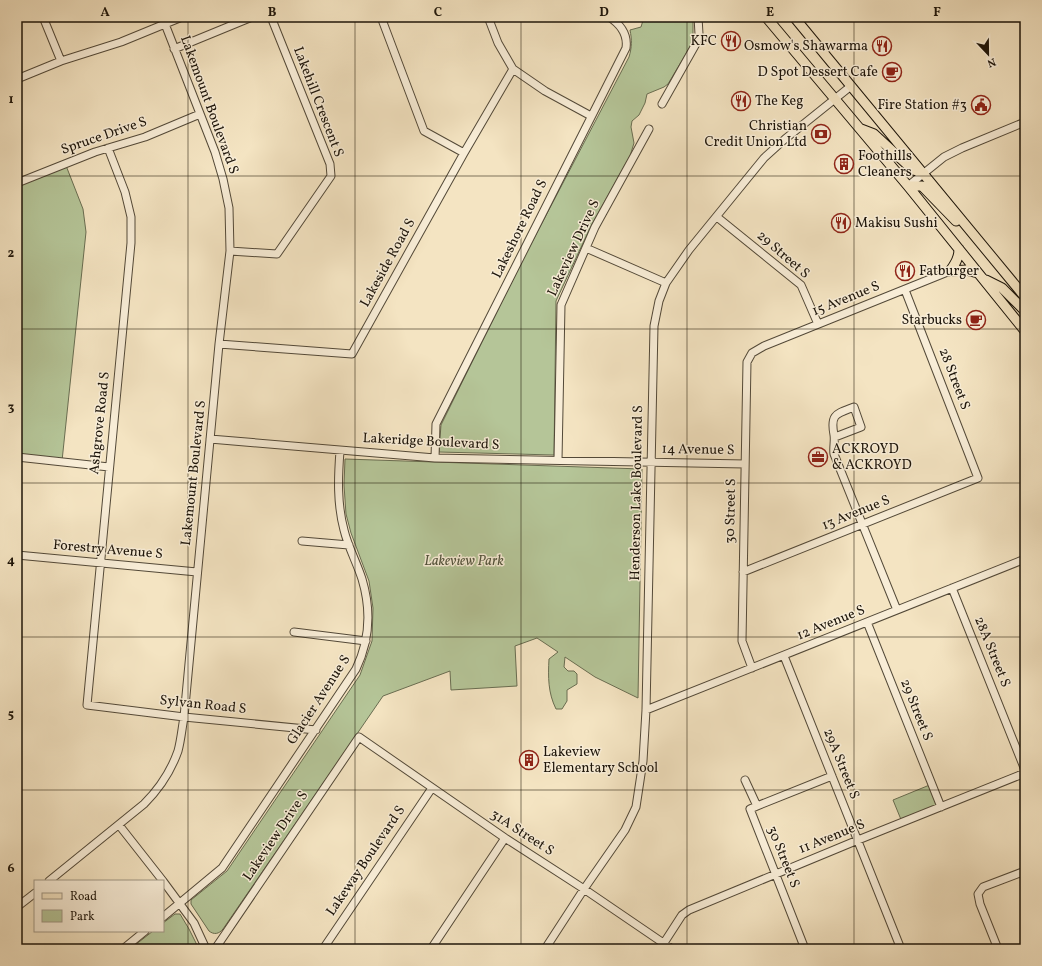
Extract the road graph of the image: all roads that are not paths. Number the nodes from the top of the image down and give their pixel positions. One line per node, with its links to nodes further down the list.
1 (43, 17): 13 (street)
2 (182, 17): 11 (street)
3 (252, 17): 12 (street)
4 (271, 17): 33 (street, Lakehill Crescent S)
5 (381, 17): 25 (street)
6 (488, 17): 14 (street)
7 (609, 17): 20 (street, Lakeshore Road S)
8 (698, 17): 18 (street)
9 (766, 17): 17 (main road)
10 (794, 17): 16 (main road)
11 (165, 24): 12 (street, Lakemount Boulevard S); 13 (street)
12 (174, 49): 19 (street, Lakemount Boulevard S)
13 (61, 61): 15 (street)
14 (513, 69): 20 (street); 25 (street, Lakeside Road S)
15 (17, 79)
16 (851, 86): 17 (street, Henderson Lake Boulevard S); 26 (main road)
17 (835, 99): 23 (main road); 29 (street, Henderson Lake Boulevard S)
18 (662, 104)
19 (200, 114): 24 (street, Spruce Drive S); 33 (street, Lakemount Boulevard S)
20 (591, 116): 48 (street, Lakeshore Road S)
21 (1025, 122): 26 (street)
22 (649, 129): 31 (street, Lakeview Drive S)
23 (860, 129): 26 (main road); 28 (main road)
24 (108, 148): 27 (street, Spruce Drive S); 52 (street, Ashgrove Road S)
25 (464, 154): 42 (street, Lakeside Road S)
26 (924, 173): 28 (street); 30 (main road)
27 (17, 182)
28 (908, 186): 30 (main road); 32 (main road)
29 (717, 217): 36 (street, Henderson Lake Boulevard S); 40 (street, 29 Street S)
30 (970, 230): 38 (main road)
31 (586, 248): 36 (street); 49 (street, Lakeview Drive S)
32 (959, 249): 34 (main road); 35 (main road)
33 (230, 251): 42 (street, Lakemount Boulevard S)
34 (950, 271): 35 (main road); 37 (street, 15 Avenue S)
35 (980, 275): 39 (main road); 41 (main road)
36 (666, 283): 50 (street, Henderson Lake Boulevard S)
37 (905, 290): 40 (street, 15 Avenue S); 53 (street, 28 Street S)
38 (1025, 297)
39 (1025, 311)
40 (818, 324): 43 (street, 15 Avenue S)
41 (1025, 331)
42 (219, 344): 45 (street, Lakemount Boulevard S)
43 (752, 353): 51 (street, 30 Street S)
44 (834, 436): 44 (street); 54 (street)
45 (210, 439): 46 (street, Lakeridge Boulevard S); 60 (street, Lakemount Boulevard S)
46 (340, 451): 48 (street, Lakeridge Boulevard S); 56 (street, Glacier Avenue S)
47 (17, 457): 52 (street)
48 (435, 458): 49 (street, Lakeridge Boulevard S)
49 (558, 460): 50 (street, Lakeridge Boulevard S)
50 (650, 462): 51 (street, 14 Avenue S); 70 (street, Henderson Lake Boulevard S)
51 (745, 464): 61 (street, 30 Street S)
52 (109, 467): 59 (street, Ashgrove Road S)
53 (978, 478): 54 (street, 13 Avenue S)
54 (862, 524): 61 (street, 13 Avenue S); 63 (street)
55 (302, 541): 56 (street)
56 (349, 545): 66 (street, Glacier Avenue S)
57 (17, 555): 59 (street, Forestry Avenue S)
58 (1025, 559): 62 (street, 12 Avenue S)
59 (100, 563): 60 (street, Forestry Avenue S); 69 (street, Ashgrove Road S)
60 (197, 572): 71 (street, Lakemount Boulevard S)
61 (743, 572): 68 (street, 30 Street S)
62 (952, 588): 63 (street, 12 Avenue S); 74 (street, 28A Street S)
63 (897, 610): 64 (street, 12 Avenue S)
64 (867, 622): 67 (street, 12 Avenue S); 80 (street, 29 Street S)
65 (294, 632): 66 (street)
66 (366, 641): 72 (street, Glacier Avenue S)
67 (784, 656): 68 (street, 12 Avenue S); 76 (street, 29A Street S)
68 (752, 668): 70 (street, 12 Avenue S)
69 (87, 705): 71 (street, Sylvan Road S)
70 (646, 710): 89 (street, Henderson Lake Boulevard S)
71 (184, 717): 72 (street, Sylvan Road S); 81 (street, Lakemount Boulevard S)
72 (316, 730): 91 (street, Glacier Avenue S)
73 (359, 737): 78 (street, 31A Street S); 99 (street, Lakeview Drive S)
74 (1025, 770)
75 (1025, 773): 80 (street, 11 Avenue S)
76 (832, 776): 79 (street); 83 (street, 29A Street S)
77 (745, 780): 79 (street)
78 (432, 788): 82 (street, 31A Street S); 96 (street, Lakeway Boulevard S)
79 (757, 806): 85 (street, 30 Street S)
80 (941, 807): 83 (street, 11 Avenue S)
81 (119, 825): 86 (street, Lakemount Boulevard S); 87 (street)
82 (505, 838): 89 (street, 31A Street S); 100 (street)
83 (858, 840): 85 (street, 11 Avenue S); 104 (street, 29A Street S)
84 (1025, 871): 105 (street)
85 (775, 874): 95 (street, 11 Avenue S); 103 (street, 30 Street S)
86 (51, 880)
87 (162, 880)
88 (164, 882): 91 (street)
89 (584, 889): 95 (street, 31A Street S); 101 (street, Henderson Lake Boulevard S)
90 (34, 894): 92 (street)
91 (180, 903): 93 (street, Glacier Avenue S); 98 (street)
92 (18, 905)
93 (164, 916)
94 (144, 932): 97 (street)
95 (662, 946): 102 (street, 31A Street S)
96 (325, 948)
97 (122, 949)
98 (206, 949)
99 (215, 949)
100 (431, 949)
101 (545, 949)
102 (672, 949)
103 (805, 949)
104 (901, 949)
105 (998, 949)

